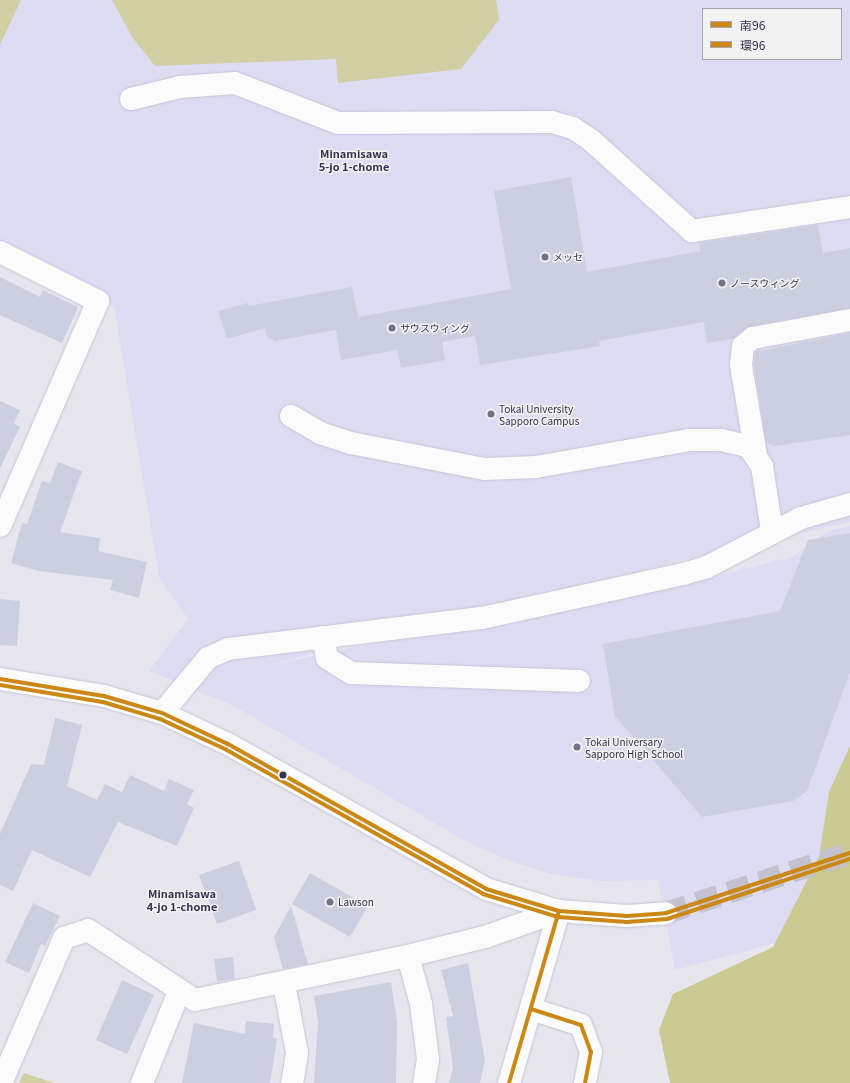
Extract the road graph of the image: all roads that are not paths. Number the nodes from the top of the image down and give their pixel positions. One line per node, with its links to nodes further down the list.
1 (130, 99): 2 (street)
2 (850, 207)
3 (0, 252): 8 (street)
4 (850, 320): 6 (street)
5 (290, 416): 6 (street)
6 (756, 455): 9 (street)
7 (850, 504): 9 (street)
8 (0, 526)
9 (772, 531): 10 (street)
10 (322, 637): 12 (street); 13 (street)
11 (0, 679): 13 (street)
12 (579, 681)
13 (162, 713): 14 (street)
14 (558, 911): 15 (street); 16 (street); 19 (street)
15 (666, 913)
16 (408, 956): 17 (street); 23 (street)
17 (284, 984): 18 (street); 22 (street)
18 (178, 992): 20 (street); 21 (street)
19 (531, 1009): 24 (street); 25 (street)
20 (1, 1083)
21 (142, 1083)
22 (292, 1083)
23 (424, 1083)
24 (509, 1083)
25 (585, 1083)

